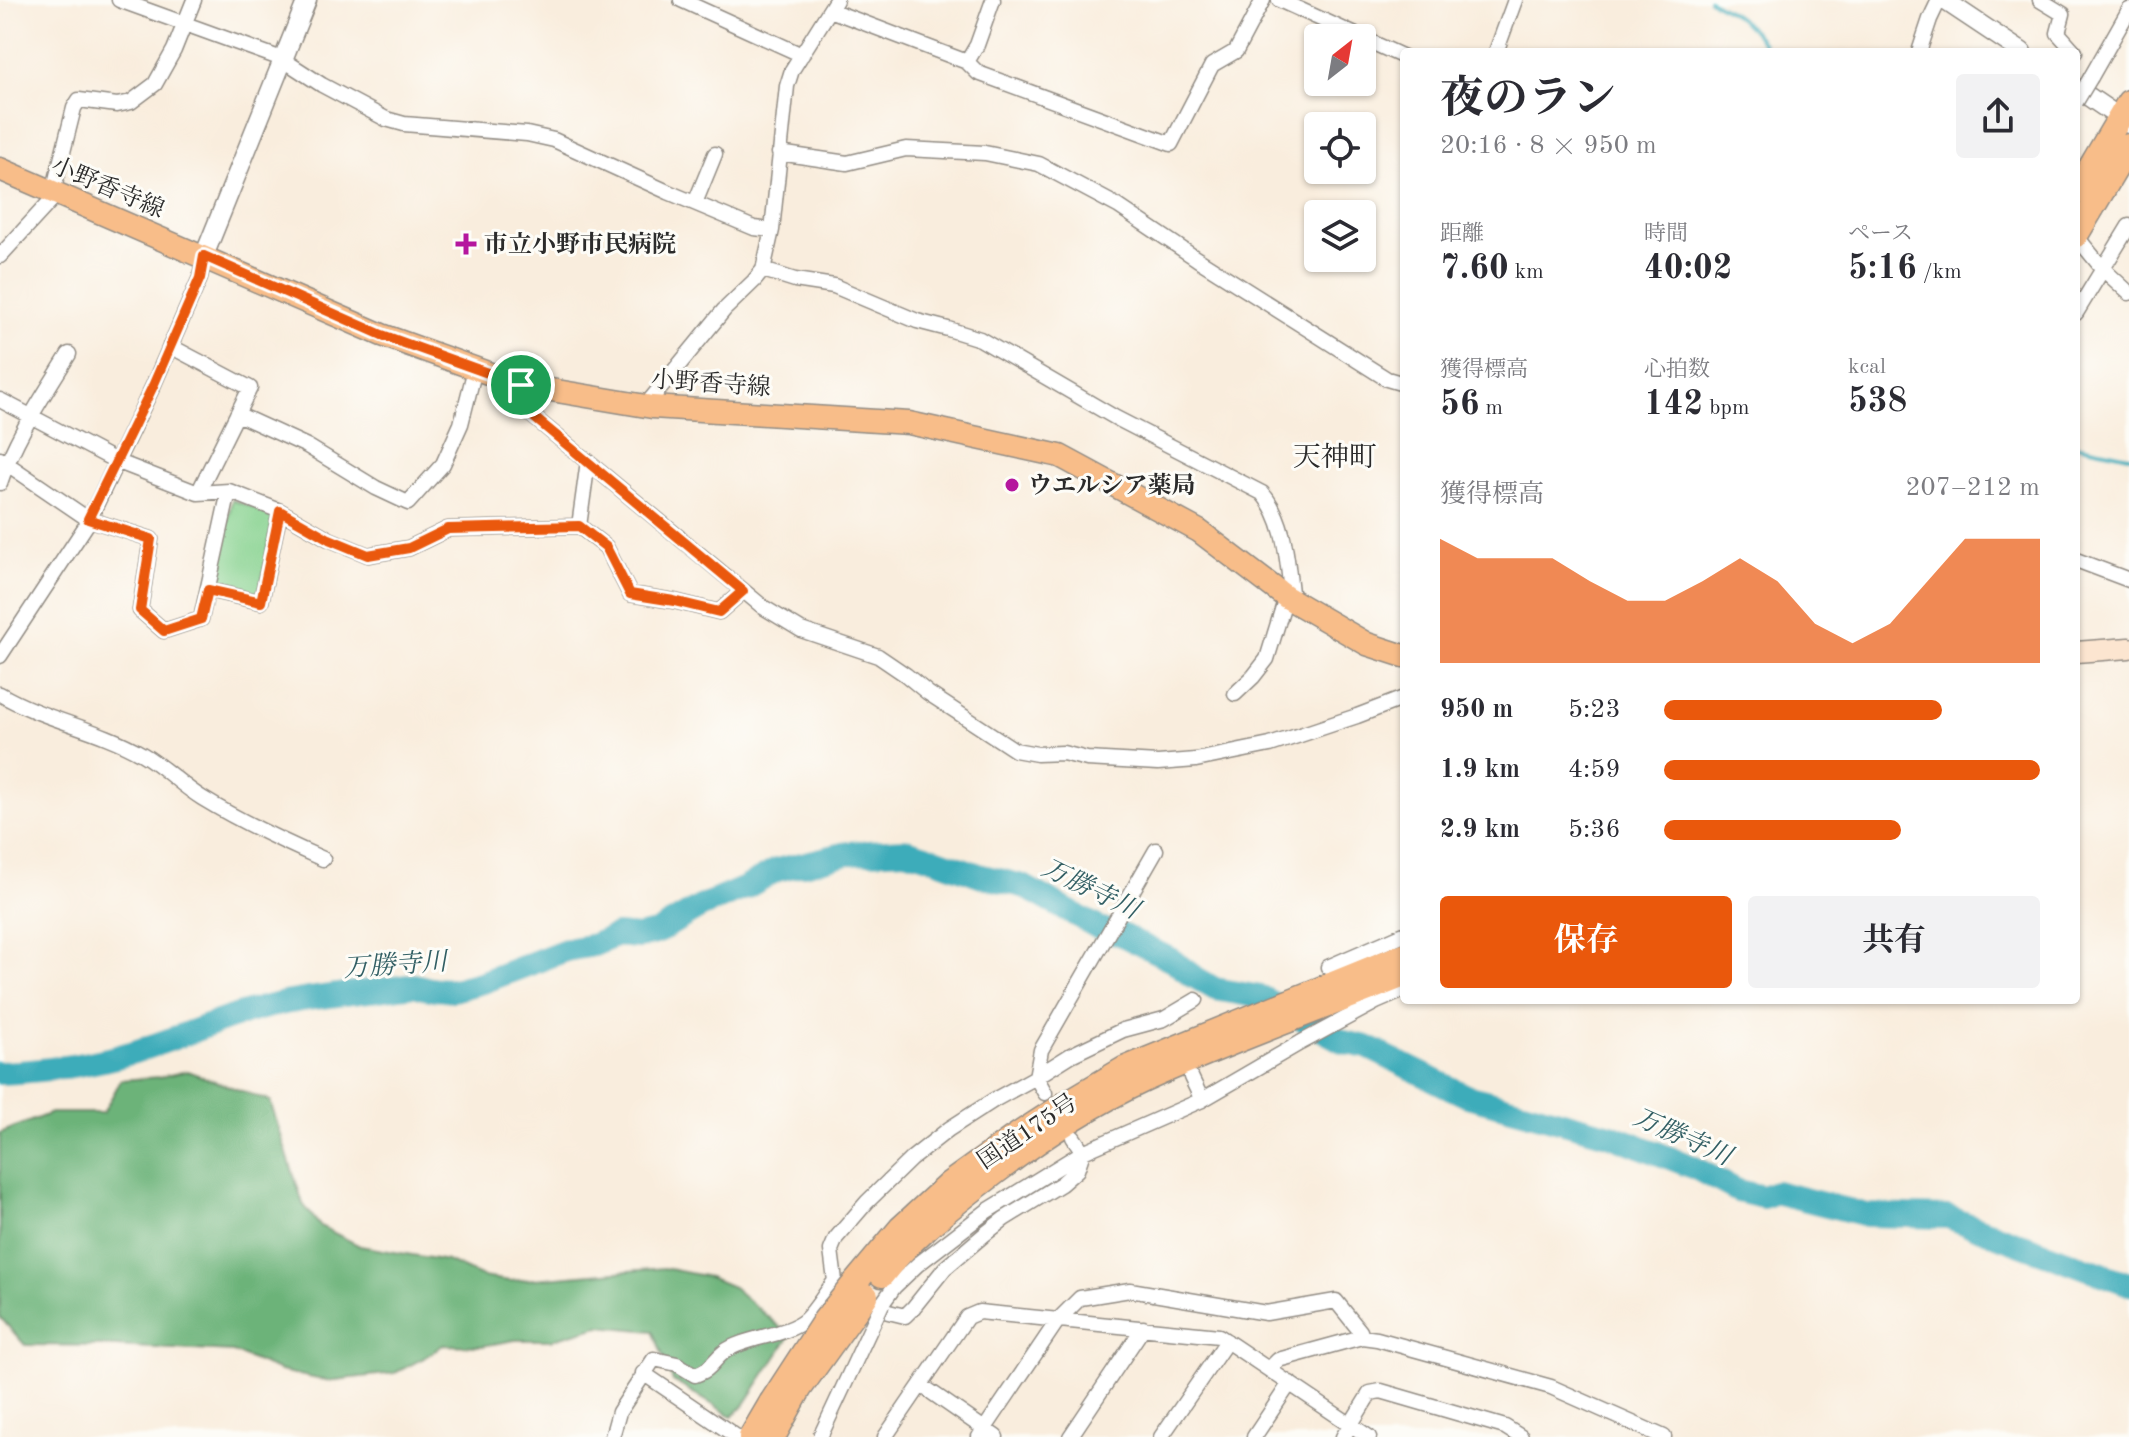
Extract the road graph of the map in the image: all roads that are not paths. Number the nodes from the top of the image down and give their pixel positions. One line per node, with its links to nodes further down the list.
1 (119, 0): 13 (street)
2 (194, 0): 13 (street)
3 (307, 0): 21 (street)
4 (681, 0): 18 (street)
5 (993, 0): 22 (street)
6 (1263, 0): 22 (street)
7 (1279, 0): 19 (street)
8 (1515, 0): 14 (street)
9 (1942, 0): 15 (street); 16 (street)
10 (2040, 0): 17 (street)
11 (833, 5): 18 (street); 22 (street)
12 (2129, 10): 23 (street)
13 (184, 23): 21 (street); 30 (street)
14 (1497, 48)
15 (1920, 48)
16 (2016, 48)
17 (2072, 48)
18 (802, 55): 26 (street)
19 (1400, 55)
20 (2080, 58): 23 (street)
21 (282, 59): 31 (street); 37 (street)
22 (967, 62)
23 (2088, 78): 24 (street)
24 (2126, 114): 29 (highway)
25 (2129, 146): 33 (highway)
26 (779, 153): 34 (street); 45 (street)
27 (715, 154): 31 (street)
28 (0, 169): 30 (main road, 小野香寺線)
29 (2080, 186)
30 (55, 193): 36 (street); 37 (main road, 小野香寺線)
31 (695, 203): 34 (street)
32 (2129, 226): 38 (street)
33 (2080, 229)
34 (772, 230): 39 (street)
35 (2080, 241): 38 (street)
36 (0, 256)
37 (204, 256): 42 (street); 44 (main road, 小野香寺線)
38 (2103, 269): 40 (street); 41 (street)
39 (763, 270): 48 (street); 64 (street)
40 (2129, 293)
41 (2080, 306)
42 (170, 346): 49 (street); 52 (street)
43 (69, 354): 50 (street)
44 (475, 369): 46 (main road, 小野香寺線); 49 (street)
45 (1400, 383)
46 (521, 385): 48 (main road, 小野香寺線); 53 (street)
47 (0, 400): 50 (street)
48 (646, 405): 64 (main road, 小野香寺線)
49 (237, 414): 56 (street)
50 (32, 415): 51 (street); 52 (street)
51 (3, 461): 54 (street); 58 (street)
52 (116, 461): 56 (street); 58 (street)
53 (588, 461): 59 (street); 63 (street)
54 (0, 483)
55 (229, 491): 56 (street); 57 (street); 62 (street)
56 (198, 493)
57 (280, 511): 59 (street); 62 (street)
58 (88, 519): 62 (street); 68 (street)
59 (579, 526): 63 (street)
60 (2080, 562): 61 (street)
61 (2129, 580)
62 (208, 590)
63 (743, 591): 71 (street)
64 (1286, 597): 67 (main road, 小野香寺線); 70 (street)
65 (2129, 648): 66 (main road)
66 (2080, 652)
67 (1400, 655)
68 (0, 656)
69 (0, 694): 73 (street)
70 (1235, 694)
71 (1400, 700)
72 (1156, 850): 81 (street)
73 (323, 859)
74 (1400, 936): 76 (street)
75 (1400, 957): 80 (highway, 国道175号)
76 (1328, 967)
77 (1400, 976): 80 (highway, 国道175号)
78 (1400, 992): 84 (street)
79 (1196, 1000): 81 (street)
80 (1253, 1025): 87 (highway, 国道175号)
81 (1036, 1077): 83 (street); 87 (street)
82 (1191, 1077): 84 (street)
83 (1045, 1093)
84 (1202, 1100): 86 (street)
85 (1073, 1137): 86 (street)
86 (1083, 1152): 87 (street); 87 (street)
87 (859, 1291): 93 (street); 96 (highway, 国道175号, bridge); 103 (street, bridge)
88 (1058, 1320): 89 (street); 90 (street); 95 (street); 98 (street)
89 (1143, 1328): 91 (street); 105 (street)
90 (1362, 1337): 92 (street); 110 (street)
91 (1227, 1341): 92 (street); 106 (street)
92 (1269, 1369): 94 (street)
93 (643, 1373): 99 (street); 100 (street)
94 (1290, 1383): 97 (street); 107 (street)
95 (921, 1385): 98 (street); 104 (street)
96 (778, 1408): 101 (highway, 国道175号); 102 (highway, 国道175号)
97 (1347, 1431): 108 (street); 109 (street)
98 (987, 1434)
99 (612, 1437)
100 (737, 1437)
101 (751, 1437)
102 (773, 1437)
103 (820, 1437)
104 (885, 1437)
105 (1070, 1437)
106 (1161, 1437)
107 (1254, 1437)
108 (1369, 1437)
109 (1521, 1437)
110 (1664, 1437)

